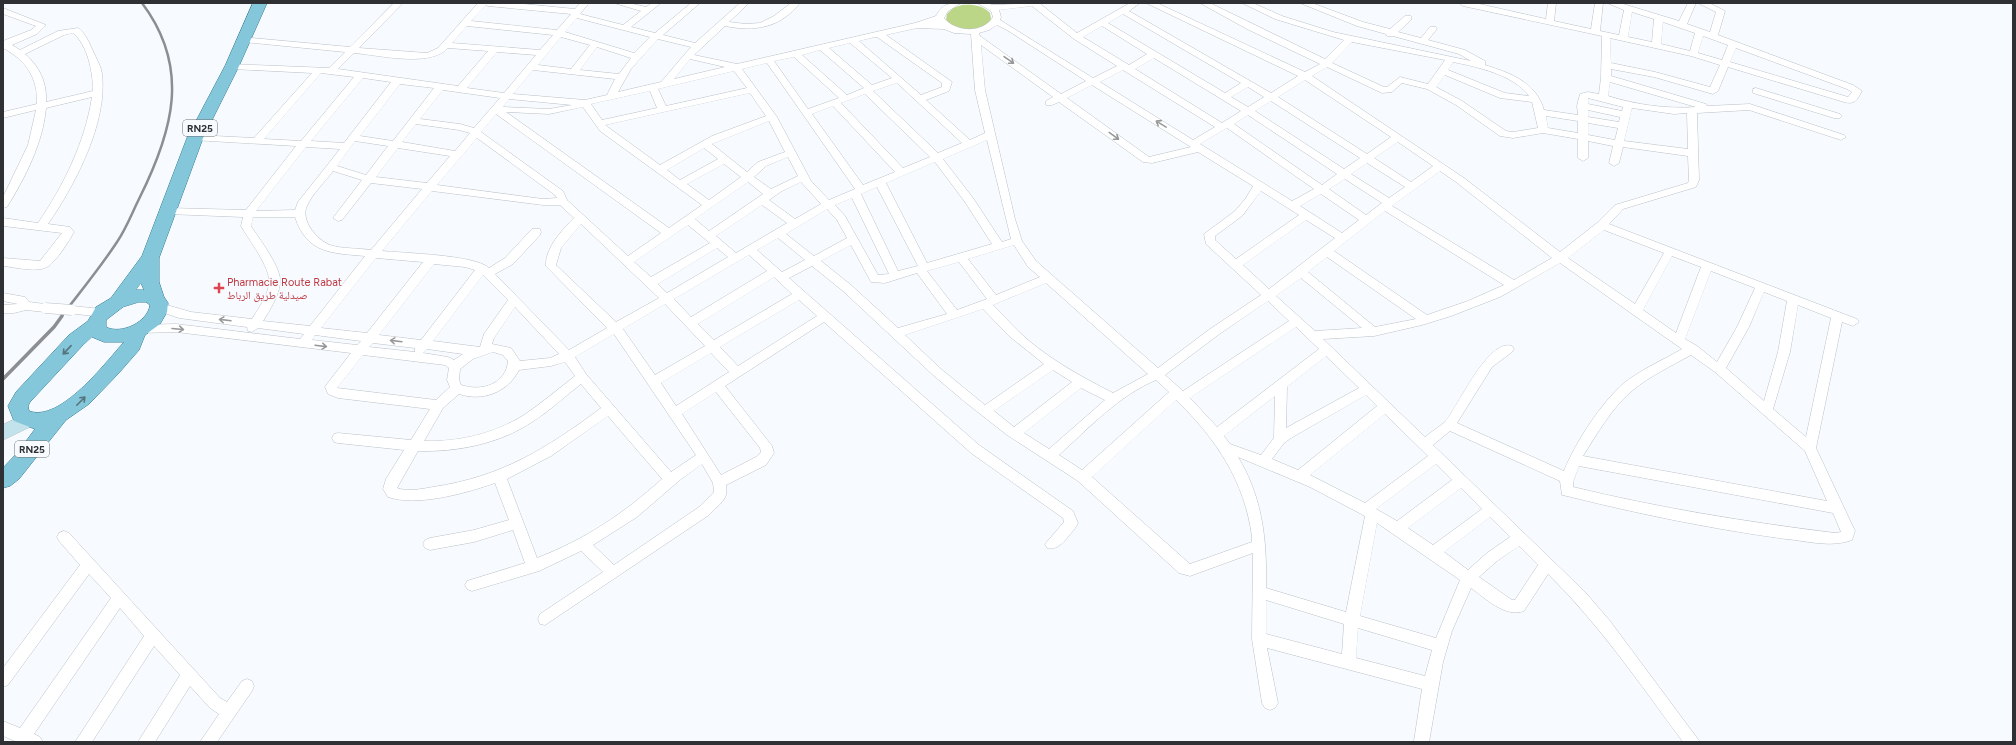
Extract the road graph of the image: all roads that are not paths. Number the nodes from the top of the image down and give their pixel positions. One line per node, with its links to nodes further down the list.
1 (260, 3): 59 (main road, RN25)
2 (399, 3): 72 (street)
3 (483, 3): 42 (street)
4 (488, 3): 26 (street)
5 (585, 3): 34 (street)
6 (618, 3): 31 (street)
7 (657, 3): 31 (street)
8 (696, 3): 55 (street)
9 (745, 3): 43 (street)
10 (796, 3): 43 (street)
11 (957, 3): 40 (street)
12 (981, 3): 29 (street)
13 (1034, 3): 28 (street); 58 (street)
14 (1136, 3): 33 (street)
15 (1150, 3): 97 (street)
16 (1204, 3): 46 (street)
17 (1246, 3): 36 (street)
18 (1304, 3): 53 (street)
19 (1463, 3): 27 (street)
20 (1512, 3): 35 (street)
21 (1552, 3): 41 (street)
22 (1599, 3): 50 (street)
23 (1611, 3): 30 (street)
24 (1692, 3): 45 (street)
25 (1702, 3): 57 (street)
26 (528, 5): 34 (street)
27 (1475, 5): 35 (street)
28 (1018, 6): 29 (street); 39 (street)
29 (992, 8): 39 (street)
30 (1629, 8): 37 (street); 61 (street)
31 (649, 10): 47 (street)
32 (3, 11): 66 (street)
33 (1123, 11): 44 (street); 103 (street)
34 (576, 13): 47 (street); 51 (street)
35 (1509, 14): 41 (street)
36 (1273, 15): 46 (street); 60 (street)
37 (1659, 17): 45 (street); 68 (street)
38 (1408, 18): 53 (street)
39 (997, 19): 56 (street); 102 (street)
40 (942, 22): 52 (street); 56 (street)
41 (1550, 22): 50 (street)
42 (464, 23): 51 (street); 67 (street)
43 (722, 23): 69 (street)
44 (1102, 23): 58 (street); 76 (street)
45 (1682, 25): 49 (street)
46 (1250, 27): 83 (street)
47 (624, 28): 55 (street)
48 (1433, 29): 63 (street)
49 (1700, 31): 57 (street); 77 (street)
50 (1595, 32): 54 (street)
51 (559, 33): 64 (street); 73 (street)
52 (879, 34): 62 (street); 119 (street)
53 (1390, 34): 63 (street)
54 (1606, 34): 61 (street); 85 (street)
55 (655, 35): 69 (street); 78 (street)
56 (976, 35): 114 (street, one-way to 114); 146 (street)
57 (1713, 36): 65 (street)
58 (1077, 37): 89 (street)
59 (244, 38): 72 (street); 86 (main road, RN25)
60 (1351, 38): 82 (street); 83 (street)
61 (1623, 38): 68 (street)
62 (853, 40): 70 (street); 100 (street)
63 (1422, 42): 90 (street)
64 (596, 44): 78 (street); 94 (street)
65 (1733, 44): 80 (street); 84 (street)
66 (4, 45): 75 (street)
67 (446, 45): 71 (street); 72 (street)
68 (1656, 45): 77 (street)
69 (697, 46): 79 (street)
70 (822, 48): 74 (street); 109 (street)
71 (495, 49): 73 (street); 107 (street)
72 (352, 50): 92 (street)
73 (542, 53): 87 (street)
74 (795, 53): 81 (street); 117 (street)
75 (19, 54): 111 (street); 125 (street)
76 (1154, 54): 89 (street); 115 (street)
77 (1693, 54): 84 (street)
78 (635, 56): 98 (street)
79 (687, 56): 88 (street); 105 (street)
80 (1770, 57): 95 (street); 95 (street)
81 (769, 60): 88 (street); 134 (street)
82 (1450, 60): 90 (street); 93 (street)
83 (1326, 63): 97 (street); 106 (street)
84 (1724, 63): 85 (street); 95 (street)
85 (1606, 65): 99 (street)
86 (232, 66): 91 (street); 148 (main road, RN25)
87 (530, 67): 94 (street); 112 (street)
88 (736, 67): 105 (street); 108 (street)
89 (1127, 67): 102 (street); 142 (street)
90 (1487, 68): 120 (street)
91 (319, 70): 92 (street); 151 (street)
92 (330, 71): 96 (street)
93 (1443, 71): 106 (street); 120 (street)
94 (573, 72): 98 (street)
95 (1762, 74): 110 (street)
96 (360, 76): 101 (street); 153 (street)
97 (1304, 76): 116 (street); 149 (street)
98 (619, 77): 113 (street)
99 (1606, 78): 118 (street); 128 (street)
100 (898, 79): 109 (street); 119 (street)
101 (397, 81): 104 (street); 152 (street)
102 (1092, 82): 114 (street); 158 (street, one-way to 102)
103 (1248, 83): 115 (street); 116 (street)
104 (440, 87): 107 (street); 140 (street)
105 (658, 87): 113 (street); 130 (street)
106 (1430, 87): 144 (street)
107 (460, 90): 112 (street)
108 (751, 90): 130 (street); 138 (street)
109 (869, 90): 117 (street); 162 (street)
110 (1756, 91): 127 (street); 137 (street)
111 (96, 93): 125 (street); 200 (street)
112 (506, 96): 122 (street); 129 (street)
113 (611, 97): 122 (street)
114 (1061, 97): 123 (street); 158 (street, one-way to 158)
115 (1225, 97): 132 (street)
116 (1272, 97): 132 (street); 164 (street)
117 (845, 98): 121 (street)
118 (1603, 98): 124 (street); 126 (street)
119 (919, 99): 156 (street)
120 (1535, 100): 133 (street)
121 (834, 102): 134 (street); 170 (street)
122 (585, 103): 129 (street); 141 (street)
123 (1049, 103)
124 (1628, 105): 131 (street); 136 (street)
125 (42, 106): 135 (street); 185 (street)
126 (1582, 106): 136 (street); 139 (street)
127 (1750, 107): 128 (street); 147 (street)
128 (1712, 108): 131 (street)
129 (495, 109): 145 (street); 202 (street)
130 (663, 110): 141 (street)
131 (1692, 110): 160 (street)
132 (1248, 111): 142 (street); 171 (street)
133 (1541, 112): 139 (street); 144 (street)
134 (806, 113): 181 (street)
135 (3, 115)
136 (1626, 115): 143 (street)
137 (1837, 116)
138 (772, 117): 155 (street); 159 (street)
139 (1584, 119): 143 (street); 150 (street)
140 (414, 121): 145 (street); 154 (street)
141 (598, 124): 169 (street)
142 (1225, 126): 158 (street); 180 (street)
143 (1623, 126): 157 (street)
144 (1543, 130): 150 (street)
145 (475, 132): 161 (street); 183 (street)
146 (990, 135): 156 (street); 207 (street)
147 (1841, 137)
148 (196, 138): 151 (street); 189 (main road, RN25)
149 (1398, 138): 164 (street); 167 (street)
150 (1584, 138): 157 (street); 163 (street)
151 (257, 141): 153 (street)
152 (350, 142): 153 (street); 154 (street); 168 (street)
153 (302, 144): 191 (street)
154 (397, 144): 161 (street); 174 (street)
155 (705, 144): 165 (street); 169 (street)
156 (968, 144): 162 (street)
157 (1620, 144): 160 (street); 166 (street)
158 (1197, 146): 177 (street)
159 (791, 153): 172 (street); 173 (street)
160 (1693, 153): 199 (street)
161 (457, 154): 178 (street)
162 (936, 157): 170 (street); 209 (street)
163 (1583, 158)
164 (1368, 159): 171 (street); 179 (street)
165 (725, 160): 173 (street); 176 (street)
166 (1614, 163)
167 (1440, 166): 179 (street); 217 (street)
168 (330, 167): 174 (street); 190 (street)
169 (660, 170): 176 (street)
170 (901, 172): 175 (street)
171 (1345, 174): 180 (street); 187 (street)
172 (804, 177): 182 (street); 184 (street)
173 (747, 178): 182 (street); 186 (street)
174 (369, 179): 178 (street); 193 (street)
175 (880, 182): 181 (street); 224 (street)
176 (680, 184): 186 (street)
177 (1259, 184): 188 (street); 222 (street)
178 (429, 187): 183 (street); 213 (street)
179 (1412, 187): 187 (street)
180 (1321, 190): 188 (street); 196 (street)
181 (858, 191): 184 (street); 228 (street)
182 (766, 197): 198 (street); 204 (street)
183 (562, 201): 194 (street)
184 (828, 204): 198 (street); 206 (street)
185 (3, 205)
186 (709, 205): 195 (street)
187 (1387, 205): 196 (street); 231 (street)
188 (1292, 206): 192 (street)
189 (168, 211): 191 (street); 215 (main road, RN25)
190 (299, 213): 191 (street); 213 (street)
191 (249, 214): 253 (street)
192 (1306, 215): 205 (street); 222 (street)
193 (338, 218)
194 (582, 218): 219 (street); 254 (street)
195 (689, 220): 202 (street); 204 (street)
196 (1366, 220): 205 (street)
197 (3, 222): 200 (street)
198 (794, 223): 203 (street)
199 (1602, 225): 211 (street); 217 (street)
200 (41, 227): 220 (street)
201 (536, 232): 225 (street)
202 (669, 233): 219 (street)
203 (778, 233): 210 (street); 221 (street)
204 (709, 236): 208 (street)
205 (1342, 238): 212 (street)
206 (853, 239): 221 (street); 228 (street)
207 (1017, 241): 209 (street); 229 (street)
208 (718, 243): 216 (street); 230 (street)
209 (999, 246): 214 (street)
210 (750, 250): 216 (street); 227 (street)
211 (1670, 251): 223 (street); 244 (street)
212 (1327, 252): 226 (street); 249 (street)
213 (373, 254): 218 (street); 256 (street)
214 (960, 257): 224 (street); 241 (street)
215 (150, 258): 239 (main road, RN25); 240 (main road, RN25)
216 (736, 258): 237 (street)
217 (1560, 258): 231 (street); 244 (street)
218 (431, 260): 225 (street); 261 (street)
219 (628, 261): 230 (street)
220 (3, 262)
221 (813, 262): 227 (street); 258 (street)
222 (1235, 265): 234 (street)
223 (1707, 266): 232 (street); 262 (street)
224 (922, 268): 228 (street); 245 (street)
225 (485, 270): 236 (street); 264 (street)
226 (1301, 272): 234 (street); 257 (street)
227 (778, 275): 233 (street); 252 (street)
228 (895, 276)
229 (1048, 278): 241 (street); 278 (street)
230 (650, 283): 237 (street)
231 (1513, 285): 249 (street)
232 (1760, 286): 238 (street); 276 (street)
233 (800, 294): 246 (street); 265 (street)
234 (1270, 296): 250 (street); 278 (street)
235 (3, 297): 242 (street)
236 (514, 299): 269 (street); 271 (street)
237 (667, 299): 252 (street); 254 (street)
238 (1793, 299): 247 (street); 291 (street)
239 (118, 302): 240 (main road, RN25); 248 (main road, RN25)
240 (157, 302): 253 (street, one-way to 240); 255 (main road, RN25)
241 (990, 302): 245 (street); 273 (street)
242 (26, 306): 243 (street); 248 (street, bridge)
243 (3, 309)
244 (1637, 310): 262 (street)
245 (954, 315): 258 (street)
246 (825, 316): 277 (street); 330 (street)
247 (1837, 316): 251 (street); 306 (street)
248 (99, 318): 255 (main road, RN25); 294 (main road, RN25, one-way to 294)
249 (1426, 320): 257 (street)
250 (1296, 321): 259 (street); 286 (street)
251 (1853, 322)
252 (690, 323): 265 (street)
253 (255, 324): 256 (street); 260 (street)
254 (616, 328): 271 (street); 280 (street)
255 (138, 330): 260 (street, one-way to 260); 295 (main road, RN25, one-way to 255)
256 (313, 331): 261 (street); 263 (street)
257 (1374, 332): 259 (street)
258 (896, 333): 292 (street)
259 (1312, 335): 270 (street)
260 (244, 336): 263 (street)
261 (370, 338): 264 (street, one-way to 261); 268 (street)
262 (1679, 339): 267 (street)
263 (303, 343): 268 (street, one-way to 268)
264 (424, 345): 269 (street); 272 (street)
265 (712, 346): 277 (street); 280 (street)
266 (1508, 349): 297 (street)
267 (1693, 349): 276 (street); 311 (street)
268 (360, 350): 272 (street); 288 (street)
269 (481, 350): 274 (street); 275 (street)
270 (1326, 350): 283 (street); 285 (street)
271 (568, 356): 274 (street); 279 (street)
272 (416, 357): 275 (street)
273 (1052, 365): 281 (street); 292 (street)
274 (515, 366): 284 (street)
275 (455, 368): 284 (street)
276 (1719, 368): 291 (street)
277 (737, 372): 282 (street)
278 (1157, 375): 286 (street); 287 (street)
279 (582, 377): 290 (street); 304 (street)
280 (653, 382): 293 (street)
281 (1080, 382): 287 (street); 299 (street)
282 (717, 385): 293 (street); 320 (street)
283 (1281, 385): 300 (street); 302 (street)
284 (457, 388): 288 (street)
285 (1367, 389): 289 (street); 302 (street)
286 (1180, 395): 300 (street); 315 (street)
287 (1114, 399): 307 (street)
288 (440, 405): 304 (street)
289 (1385, 407): 303 (street); 313 (street)
290 (608, 409): 314 (street); 318 (street)
291 (1767, 410): 306 (street)
292 (985, 411): 299 (street)
293 (674, 413): 308 (street)
294 (27, 416): 295 (main road, RN25); 296 (main road); 298 (main road); 312 (main road, RN25)
295 (58, 416): 317 (main road, RN25)
296 (3, 422)
297 (1448, 426): 303 (street); 316 (street)
298 (3, 433)
299 (1016, 433): 307 (street)
300 (1217, 434): 305 (street)
301 (338, 438): 304 (street)
302 (1280, 439): 310 (street)
303 (1424, 445): 309 (street)
304 (414, 446): 314 (street)
305 (1227, 448): 310 (street); 331 (street)
306 (1810, 448): 321 (street)
307 (1050, 456): 315 (street)
308 (704, 457): 318 (street); 320 (street)
309 (1436, 457): 319 (street); 323 (street)
310 (1264, 460): 313 (street)
311 (1575, 460): 316 (street); 321 (street)
312 (3, 473)
313 (1301, 475): 323 (street)
314 (499, 476): 324 (street)
315 (1084, 477): 331 (street)
316 (1567, 478): 321 (street)
317 (3, 480)
318 (670, 480): 329 (street)
319 (1461, 480): 322 (street); 325 (street)
320 (719, 482): 336 (street)
321 (1838, 508)
322 (1491, 509): 327 (street); 332 (street)
323 (1368, 512): 325 (street); 342 (street)
324 (517, 523): 328 (street); 335 (street)
325 (1397, 528): 332 (street)
326 (64, 537): 334 (street)
327 (1520, 538): 333 (street); 337 (street)
328 (430, 544)
329 (583, 544): 335 (street); 336 (street)
330 (1052, 544)
331 (1260, 545): 339 (street)
332 (1432, 553): 337 (street)
333 (1547, 563): 337 (street); 359 (street)
334 (88, 565): 340 (street); 348 (street)
335 (534, 567): 338 (street)
336 (613, 573): 341 (street)
337 (1469, 580): 345 (street)
338 (472, 585)
339 (1260, 592): 342 (street); 344 (street)
340 (119, 598): 343 (street); 354 (street)
341 (544, 619)
342 (1352, 620): 345 (street); 346 (street)
343 (153, 635): 347 (street); 356 (street)
344 (1259, 639): 346 (street); 351 (street)
345 (1439, 646): 349 (street)
346 (1348, 662): 349 (street)
347 (189, 674): 352 (street); 357 (street)
348 (3, 680)
349 (1429, 684): 355 (street)
350 (247, 686): 352 (street)
351 (1270, 703)
352 (229, 712): 358 (street)
353 (3, 728): 354 (street)
354 (29, 740)
355 (1422, 741)
356 (83, 742)
357 (146, 742)
358 (208, 742)
359 (1692, 742)

